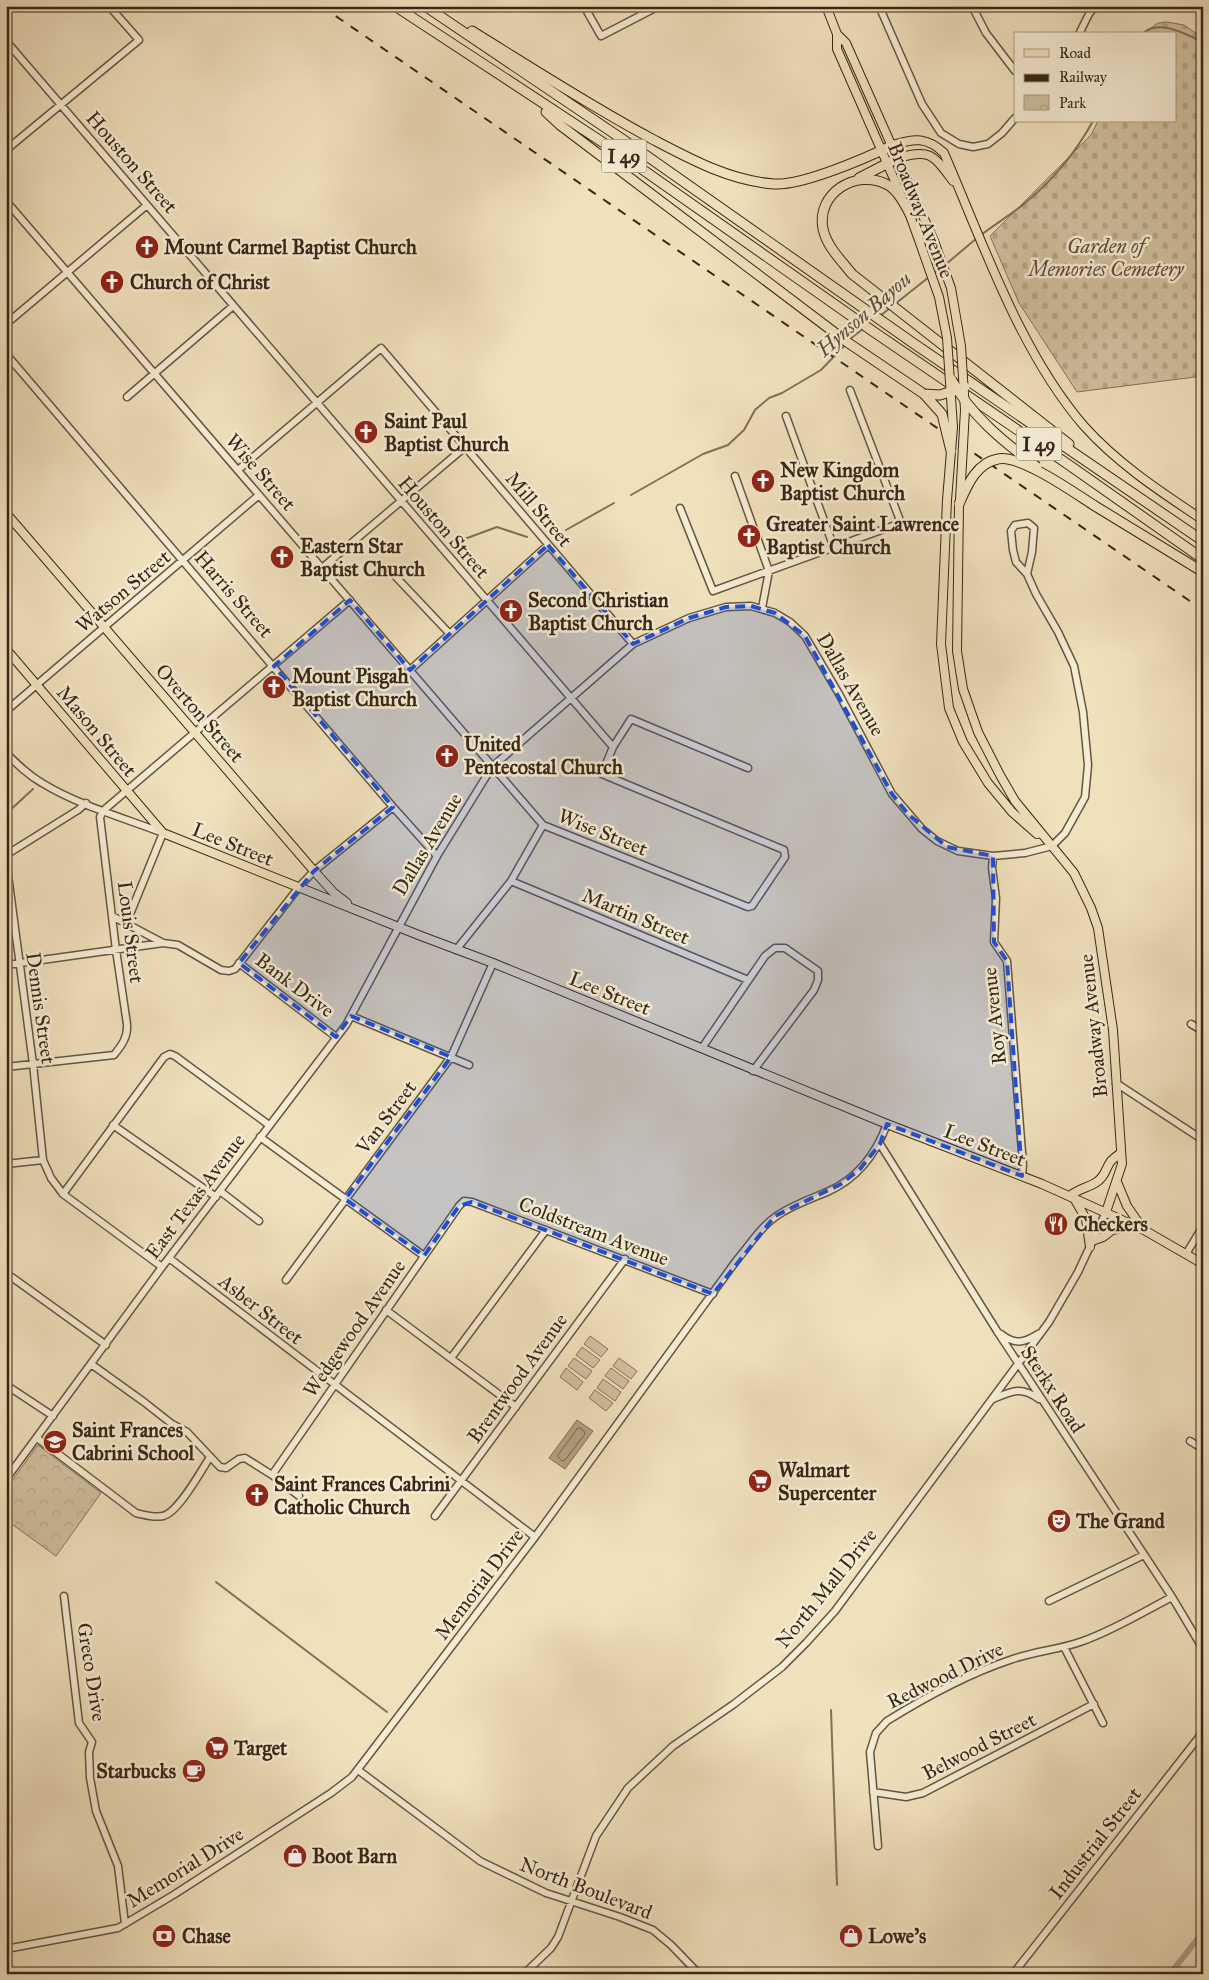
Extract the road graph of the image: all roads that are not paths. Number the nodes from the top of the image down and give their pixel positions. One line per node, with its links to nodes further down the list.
1 (109, 6): 18 (street)
2 (395, 6): 16 (highway, I 49)
3 (425, 6): 48 (highway, I 49)
4 (431, 6): 22 (highway)
5 (584, 6): 6 (street)
6 (659, 6)
7 (826, 6): 12 (main road, Broadway Avenue)
8 (879, 6): 19 (street)
9 (1095, 6): 11 (street)
10 (974, 7): 14 (street)
11 (1080, 32)
12 (837, 34): 15 (main road, Broadway Avenue); 17 (main road, Broadway Avenue)
13 (6, 41): 18 (street, Houston Street)
14 (1014, 70)
15 (868, 92): 17 (main road); 20 (main road, Broadway Avenue)
16 (532, 98): 38 (highway); 58 (highway, I 49)
17 (858, 98): 22 (main road, Broadway Avenue)
18 (61, 105): 21 (street); 28 (street, Houston Street)
19 (1014, 119)
20 (893, 145): 22 (highway); 23 (main road, Broadway Avenue); 26 (main road)
21 (6, 150)
22 (880, 151): 24 (main road, Broadway Avenue)
23 (898, 158): 24 (highway); 26 (main road); 37 (main road, Broadway Avenue, bridge)
24 (886, 165): 25 (highway); 29 (main road, Broadway Avenue)
25 (854, 180): 29 (highway); 48 (highway)
26 (962, 195): 54 (main road)
27 (6, 201): 30 (street, Wise Street)
28 (146, 205): 30 (street); 31 (street, Houston Street)
29 (910, 214): 35 (main road, Broadway Avenue, bridge)
30 (68, 271): 32 (street); 34 (street, Wise Street)
31 (233, 306): 34 (street); 40 (street, Houston Street)
32 (6, 324)
33 (6, 354): 59 (street, Harris Street)
34 (154, 374): 39 (street); 45 (street, Wise Street)
35 (951, 379): 37 (highway, bridge)
36 (850, 390): 57 (street)
37 (958, 390): 38 (highway, bridge); 41 (highway, bridge); 44 (main road, Broadway Avenue, bridge)
38 (924, 394): 44 (highway, bridge)
39 (127, 397)
40 (316, 402): 43 (street, Mill Street); 45 (street); 50 (street, Houston Street)
41 (965, 402): 47 (highway, bridge); 51 (main road, Broadway Avenue, bridge)
42 (786, 416): 57 (street)
43 (465, 447): 50 (street); 56 (street, Mill Street)
44 (951, 451): 88 (main road, Broadway Avenue, bridge)
45 (238, 470): 49 (street, Wise Street)
46 (735, 476): 61 (street)
47 (1053, 479): 51 (highway, bridge); 62 (highway, bridge)
48 (1120, 485): 55 (highway, I 49)
49 (259, 495): 59 (street, Watson Street); 60 (street, Wise Street)
50 (401, 501): 60 (street); 66 (street, Houston Street)
51 (959, 504): 88 (main road, Broadway Avenue)
52 (680, 508): 61 (street)
53 (6, 513): 68 (main road, Overton Street)
54 (1203, 520)
55 (1203, 541)
56 (548, 545): 66 (street); 70 (street, Mill Street)
57 (834, 548): 61 (street)
58 (1203, 559)
59 (183, 560): 68 (street, Watson Street); 72 (street, Harris Street)
60 (322, 568): 65 (street, Wise Street)
61 (769, 571): 67 (street)
62 (1203, 572)
63 (1027, 574): 63 (street); 88 (street)
64 (396, 577): 69 (street)
65 (350, 600): 72 (street); 73 (street, Wise Street)
66 (486, 600): 69 (street); 75 (street, Houston Street)
67 (762, 608): 70 (street, Dallas Avenue); 91 (street, Dallas Avenue)
68 (104, 627): 74 (street, Watson Street); 77 (main road, Overton Street)
69 (449, 633): 73 (street)
70 (633, 644): 75 (street, Dallas Avenue)
71 (6, 649): 74 (main road, Mason Street)
72 (274, 666): 77 (street); 84 (street, Harris Street)
73 (410, 670): 80 (street, Wise Street)
74 (37, 685): 76 (street, Watson Street); 82 (main road, Mason Street)
75 (570, 698): 78 (street, Houston Street); 80 (street, Dallas Avenue)
76 (6, 711)
77 (196, 733): 82 (street); 93 (main road, Overton Street)
78 (613, 747): 81 (street); 86 (street, Wise Street)
79 (6, 753): 83 (street, Lee Street)
80 (492, 767): 86 (street, Wise Street); 90 (street, Dallas Avenue)
81 (748, 768)
82 (127, 792): 85 (street); 87 (main road, Mason Street)
83 (86, 804): 85 (street, Lee Street); 89 (street)
84 (393, 806): 90 (street, Harris Street); 93 (street, Bank Drive)
85 (104, 810): 87 (street, Lee Street); 96 (street, Louis Street)
86 (543, 825): 94 (street)
87 (163, 833): 95 (main road, Lee Street); 98 (street)
88 (1052, 846): 91 (street, Dallas Avenue); 118 (main road, Broadway Avenue)
89 (6, 855)
90 (437, 856): 99 (street, Dallas Avenue)
91 (993, 856): 128 (street, Roy Avenue)
92 (6, 860): 105 (street, Dennis Street)
93 (314, 871): 95 (street, Bank Drive); 97 (main road, Overton Street)
94 (511, 881): 102 (street); 107 (street, Martin Street)
95 (299, 887): 97 (main road, Lee Street); 103 (street, Bank Drive)
96 (112, 916): 98 (street); 101 (street, Louis Street)
97 (380, 920): 99 (main road, Lee Street)
98 (126, 924): 100 (street)
99 (397, 926): 102 (main road, Lee Street); 108 (street, East Texas Avenue)
100 (163, 943): 101 (street); 103 (street)
101 (116, 950): 105 (street); 114 (street, Louis Street)
102 (456, 950): 104 (main road, Lee Street)
103 (239, 962): 111 (street, Bank Drive)
104 (493, 963): 112 (main road, Lee Street); 113 (street, Van Street)
105 (19, 964): 106 (street); 114 (street, Dennis Street)
106 (6, 965)
107 (748, 980): 112 (street); 117 (street)
108 (351, 1016): 111 (street, East Texas Avenue); 113 (street)
109 (1191, 1024): 110 (street)
110 (1203, 1031)
111 (336, 1037): 121 (street, East Texas Avenue)
112 (702, 1048): 117 (main road, Lee Street)
113 (451, 1057): 115 (street); 133 (street, Van Street)
114 (33, 1064): 116 (street); 126 (street, Dennis Street)
115 (469, 1065)
116 (6, 1067)
117 (753, 1071): 119 (main road, Lee Street)
118 (1116, 1083): 123 (street); 125 (main road, Broadway Avenue)
119 (887, 1124): 124 (street, Memorial Drive); 128 (main road, Lee Street)
120 (113, 1125): 121 (street); 130 (street); 131 (street)
121 (269, 1125): 122 (street, East Texas Avenue)
122 (260, 1137): 131 (street, East Texas Avenue); 133 (street)
123 (1203, 1140)
124 (880, 1144): 150 (street, Memorial Drive); 152 (street, Sterkx Road)
125 (1121, 1153): 129 (main road, Broadway Avenue); 132 (main road)
126 (42, 1160): 127 (street); 130 (street)
127 (6, 1164)
128 (1022, 1176): 132 (main road, Lee Street)
129 (1116, 1181): 135 (main road, Broadway Avenue); 140 (main road)
130 (63, 1194): 147 (street)
131 (218, 1194): 136 (street); 144 (street, East Texas Avenue)
132 (1072, 1197): 135 (main road, Lee Street); 141 (main road)
133 (345, 1199): 143 (street); 149 (street, Van Street)
134 (464, 1201): 139 (street, Coldstream Avenue); 143 (street, Wedgewood Avenue)
135 (1106, 1212): 137 (main road, Lee Street); 141 (street, North Mall Drive)
136 (259, 1221)
137 (1135, 1226): 140 (main road, Lee Street); 141 (main road)
138 (1203, 1226): 142 (street)
139 (546, 1230): 145 (street, Coldstream Avenue); 155 (street)
140 (1144, 1230): 142 (main road, Lee Street)
141 (1091, 1244): 153 (street, North Mall Drive)
142 (1186, 1254): 146 (main road, Lee Street)
143 (424, 1256): 151 (street, Wedgewood Avenue)
144 (169, 1258): 147 (street, East Texas Avenue); 159 (street, Asber Street)
145 (625, 1259): 150 (street, Coldstream Avenue); 162 (street, Brentwood Avenue)
146 (1203, 1264)
147 (162, 1267): 154 (street, East Texas Avenue)
148 (6, 1273): 154 (street)
149 (286, 1280)
150 (713, 1294): 173 (street, Memorial Drive)
151 (386, 1310): 155 (street); 159 (street, Wedgewood Avenue)
152 (997, 1331): 153 (street); 157 (street, Sterkx Road)
153 (1042, 1332): 157 (street, North Mall Drive)
154 (106, 1345): 156 (street, East Texas Avenue)
155 (451, 1358): 162 (street)
156 (92, 1364): 163 (street, East Texas Avenue); 167 (street)
157 (1018, 1364): 160 (street, North Mall Drive); 161 (street, Sterkx Road)
158 (6, 1385): 163 (street)
159 (334, 1386): 168 (street, Wedgewood Avenue); 170 (street, Asber Street)
160 (992, 1400): 161 (street); 186 (street, North Mall Drive)
161 (1044, 1402): 174 (street, Sterkx Road)
162 (516, 1407): 170 (street, Brentwood Avenue)
163 (53, 1416): 164 (street, East Texas Avenue)
164 (37, 1438): 167 (street); 169 (street, East Texas Avenue)
165 (1190, 1441): 166 (street)
166 (1203, 1449)
167 (210, 1457): 168 (street)
168 (272, 1475): 171 (street)
169 (6, 1479)
170 (461, 1481): 172 (street, Brentwood Avenue); 173 (street, Asber Street)
171 (299, 1496)
172 (435, 1516)
173 (535, 1537): 183 (street, Memorial Drive)
174 (1144, 1555): 176 (street, Sterkx Road); 177 (street)
175 (64, 1596): 187 (street, Greco Drive)
176 (1172, 1597): 178 (street, Redwood Drive); 179 (street, Sterkx Road)
177 (1049, 1601)
178 (1064, 1647): 180 (street); 184 (street, Redwood Drive)
179 (1203, 1649)
180 (1094, 1704): 181 (street); 184 (street, Belwood Street)
181 (1103, 1724)
182 (1203, 1732): 191 (street, Industrial Street)
183 (358, 1770): 186 (street, North Boulevard); 187 (street, Memorial Drive)
184 (873, 1792): 185 (street, Redwood Drive)
185 (878, 1846)
186 (571, 1901): 189 (street, North Mall Drive); 190 (street, North Boulevard)
187 (126, 1924): 188 (street, Memorial Drive)
188 (6, 1949)
189 (524, 1974)
190 (699, 1974)
191 (1013, 1974)

